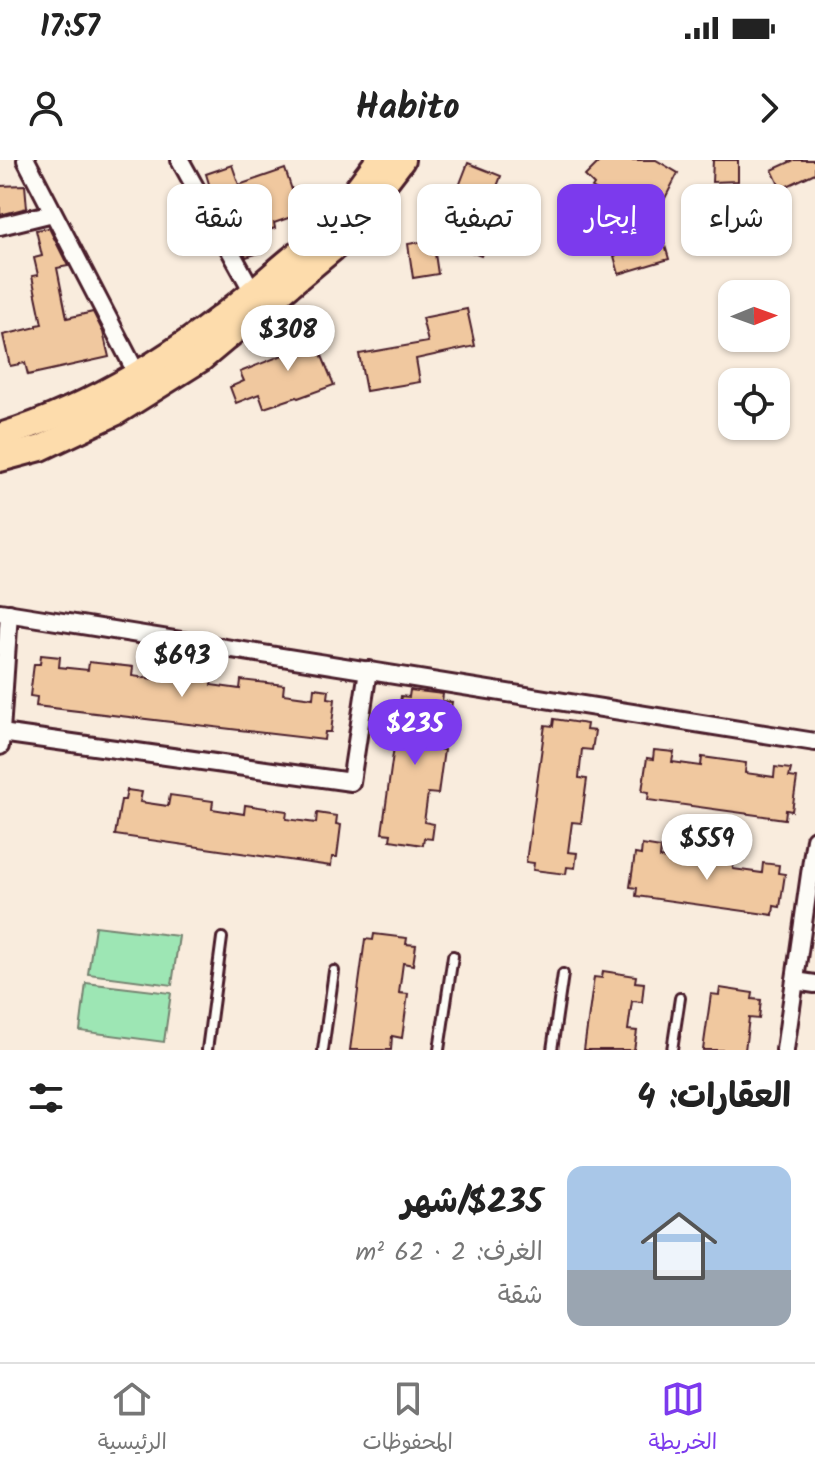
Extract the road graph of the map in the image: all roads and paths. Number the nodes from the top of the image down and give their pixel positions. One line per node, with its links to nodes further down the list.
1 (26, 160): 5 (street)
2 (180, 160): 7 (street)
3 (379, 160): 7 (main road)
4 (402, 160): 10 (main road)
5 (53, 213): 6 (street); 8 (street)
6 (0, 226)
7 (253, 292): 8 (main road)
8 (137, 374): 9 (main road)
9 (0, 436)
10 (0, 459)
11 (4, 612): 12 (street); 13 (street)
12 (368, 670): 13 (street); 14 (street)
13 (1, 733): 15 (street)
14 (815, 742)
15 (0, 746)
16 (815, 839): 17 (street)
17 (813, 868): 22 (street)
18 (222, 938): 25 (lane)
19 (453, 956): 27 (lane)
20 (334, 971): 26 (lane)
21 (563, 974): 28 (lane)
22 (795, 981): 23 (street); 30 (street)
23 (815, 984)
24 (680, 998): 29 (lane)
25 (207, 1050)
26 (323, 1050)
27 (439, 1050)
28 (552, 1050)
29 (672, 1050)
30 (785, 1050)

